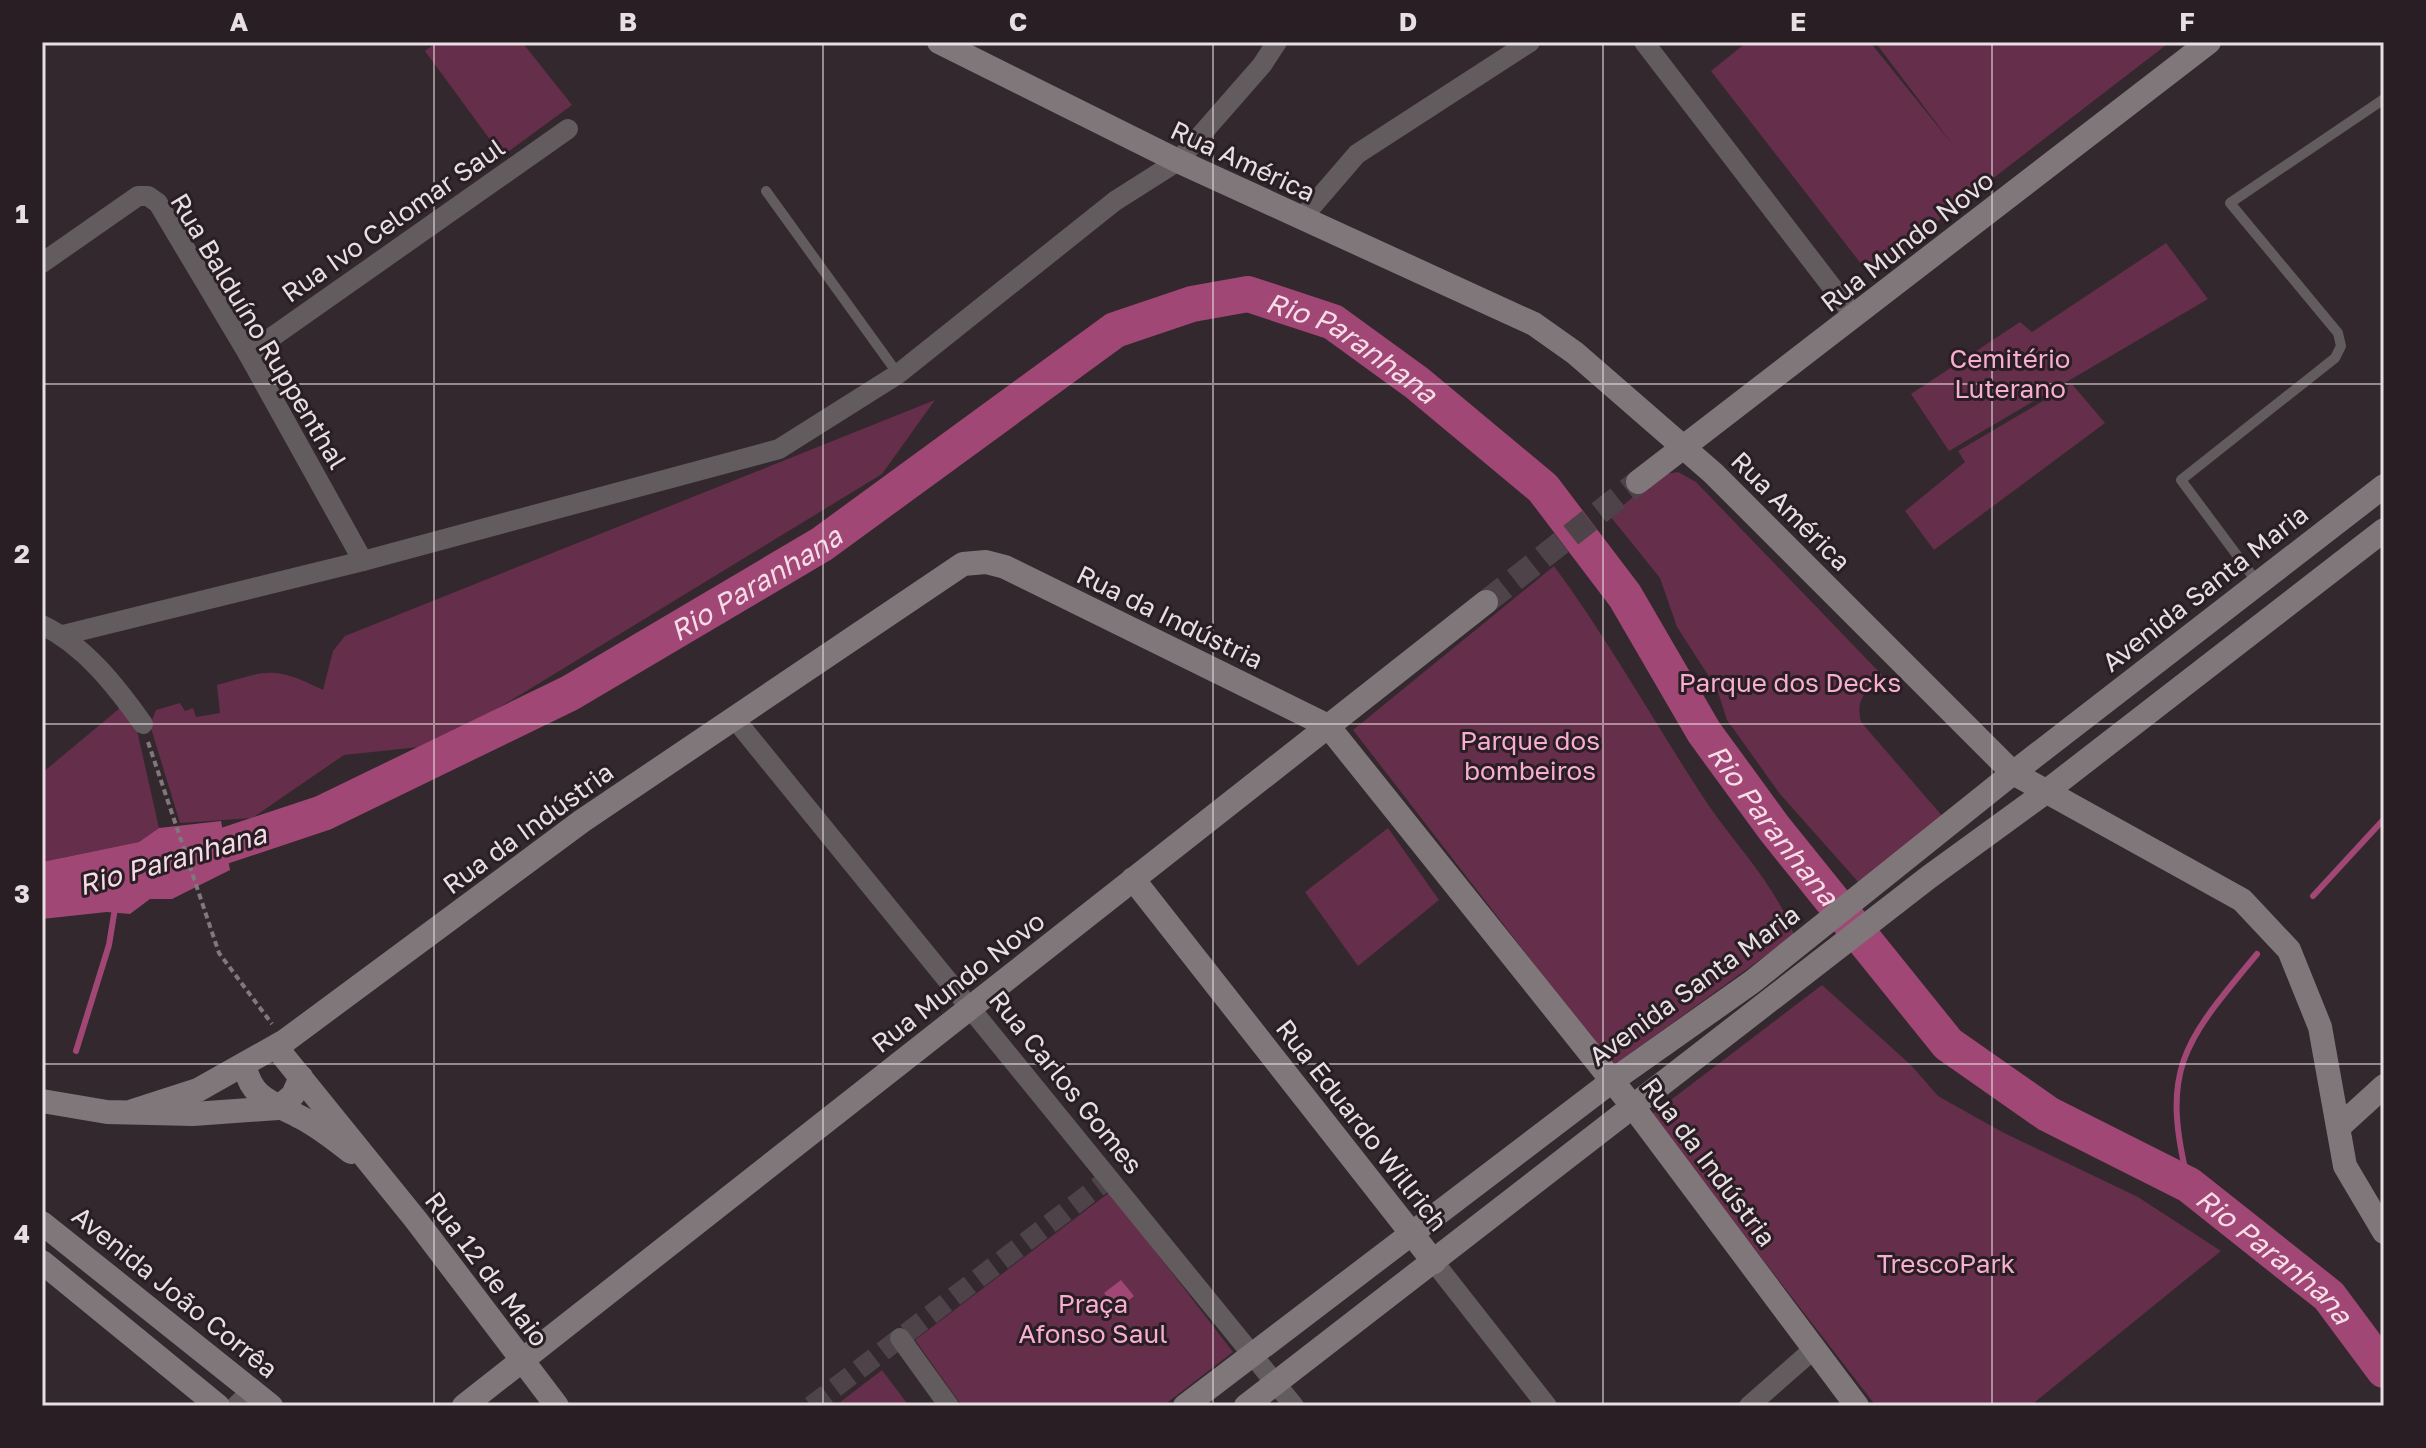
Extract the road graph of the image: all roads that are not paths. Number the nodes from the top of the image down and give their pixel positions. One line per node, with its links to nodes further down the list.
1 (939, 42): 8 (main road, Rua América)
2 (1277, 42): 8 (street)
3 (1530, 42): 10 (street)
4 (1644, 42): 12 (street)
5 (2209, 42): 12 (main road, Rua Mundo Novo)
6 (2384, 99): 21 (lane)
7 (568, 129): 13 (street, Rua Ivo Celomar Saul)
8 (1178, 161): 10 (main road, Rua América); 14 (street)
9 (766, 191): 14 (lane)
10 (1301, 219): 15 (main road, Rua América)
11 (42, 263): 13 (street, Rua Balduíno Ruppenthal)
12 (1855, 317): 15 (main road, Rua Mundo Novo)
13 (248, 354): 20 (street, Rua Balduíno Ruppenthal)
14 (898, 374): 20 (street)
15 (1685, 447): 16 (main road, Rua Mundo Novo); 30 (main road, Rua América)
16 (1638, 482)
17 (2384, 486): 18 (main road, Avenida Santa Maria)
18 (2349, 512): 19 (main road); 21 (main road, Avenida Santa Maria)
19 (2378, 535): 26 (main road, Avenida Santa Maria)
20 (363, 561): 24 (street)
21 (2259, 583): 25 (main road, Avenida Santa Maria)
22 (1486, 602): 29 (main road, Rua Mundo Novo)
23 (42, 625): 24 (street)
24 (63, 635): 28 (street)
25 (2171, 651): 26 (main road); 30 (main road, Avenida Santa Maria)
26 (2192, 676): 31 (main road, Avenida Santa Maria)
27 (734, 718): 29 (main road, Rua da Indústria); 33 (street, Rua Carlos Gomes); 34 (main road, Rua da Indústria)
28 (143, 724)
29 (1328, 726): 32 (main road, Rua Mundo Novo); 37 (main road, Rua da Indústria)
30 (2013, 773): 31 (main road, Rua América); 37 (main road, Avenida Santa Maria)
31 (2047, 791): 41 (main road, Avenida Santa Maria); 43 (main road, Rua América)
32 (1133, 879): 33 (main road, Rua Mundo Novo); 47 (main road, Rua Eduardo Willrich)
33 (971, 1007): 52 (street, Rua Carlos Gomes); 53 (main road, Rua Mundo Novo)
34 (281, 1044): 35 (main road); 36 (main road, Rua 12 de Maio)
35 (245, 1067): 40 (main road, Rua 12 de Maio); 42 (main road)
36 (301, 1077): 40 (main road); 44 (main road, Rua 12 de Maio)
37 (1612, 1081): 41 (main road, Rua da Indústria); 47 (main road, Avenida Santa Maria)
38 (2384, 1086): 43 (main road)
39 (42, 1101): 42 (main road)
40 (278, 1108): 42 (main road); 44 (main road, Rua 12 de Maio)
41 (1634, 1108): 49 (main road, Avenida Santa Maria); 51 (main road, Rua da Indústria)
42 (133, 1111)
43 (2339, 1127): 46 (main road, Rua América)
44 (373, 1167): 53 (main road, Rua 12 de Maio)
45 (42, 1223): 55 (main road, Avenida João Corrêa)
46 (2384, 1232)
47 (1411, 1233): 49 (main road, Rua Eduardo Willrich); 52 (main road, Avenida Santa Maria)
48 (42, 1262): 56 (main road)
49 (1434, 1262): 54 (main road, Avenida Santa Maria); 64 (street, Rua Eduardo Willrich)
50 (900, 1338): 60 (street)
51 (1815, 1348): 65 (street); 66 (main road, Rua da Indústria)
52 (1253, 1355): 54 (street, Rua Carlos Gomes); 61 (main road, Avenida Santa Maria)
53 (521, 1361): 58 (main road, Rua Mundo Novo); 59 (main road, Rua 12 de Maio)
54 (1276, 1384): 62 (main road, Avenida Santa Maria); 63 (street, Rua Carlos Gomes)
55 (244, 1398): 57 (main road, Avenida João Corrêa)
56 (218, 1406)
57 (271, 1406)
58 (464, 1406)
59 (557, 1406)
60 (949, 1406)
61 (1185, 1406)
62 (1246, 1406)
63 (1294, 1406)
64 (1547, 1406)
65 (1749, 1406)
66 (1857, 1406)

